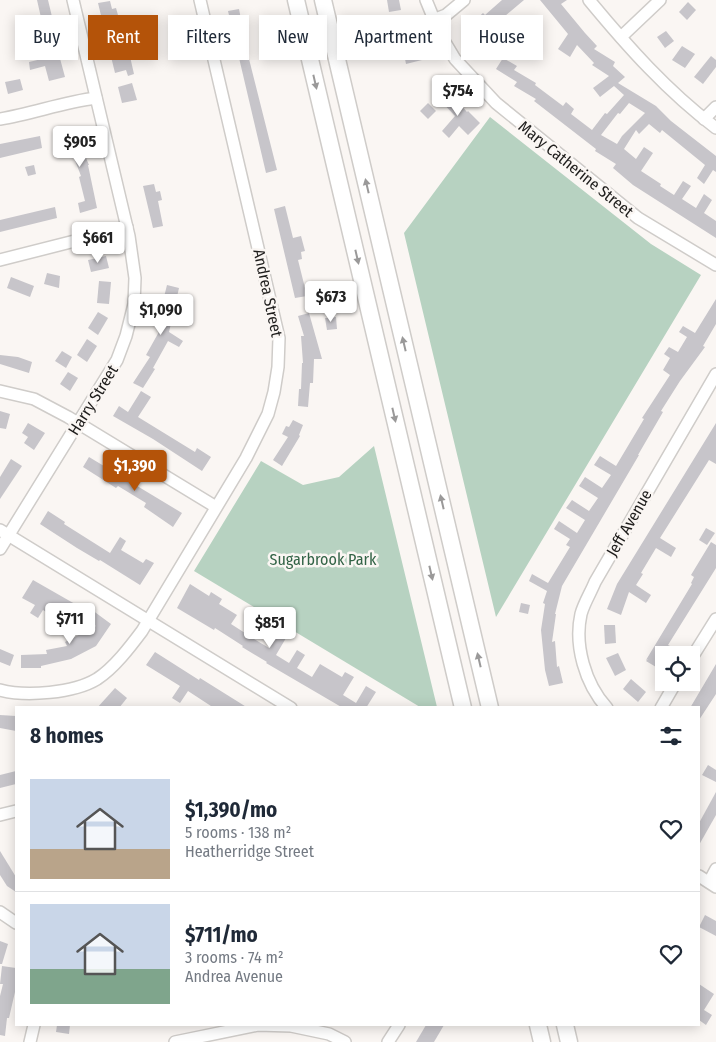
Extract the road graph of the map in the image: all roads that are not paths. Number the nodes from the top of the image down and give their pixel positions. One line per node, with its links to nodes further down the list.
1 (73, 0): 13 (street, Harry Street)
2 (200, 0): 24 (street, Andrea Street)
3 (296, 0): 33 (highway, one-way to 33)
4 (323, 0): 34 (highway, one-way to 4)
5 (426, 0): 9 (street, Mary Catherine Street)
6 (464, 0): 10 (street)
7 (589, 0): 11 (street)
8 (660, 0): 11 (street)
9 (431, 15)
10 (446, 15)
11 (621, 37): 16 (street)
12 (451, 52): 20 (street, Mary Catherine Street)
13 (96, 98): 15 (street); 18 (street, Harry Street)
14 (716, 107): 16 (street)
15 (0, 119)
16 (704, 119): 17 (street)
17 (716, 128)
18 (127, 227): 19 (street); 23 (street, Harry Street)
19 (0, 260)
20 (716, 265)
21 (716, 374): 35 (street, Jeff Avenue)
22 (0, 391): 23 (street)
23 (78, 424): 24 (street); 25 (street, Harry Street)
24 (216, 507): 27 (street, Andrea Street)
25 (4, 533): 26 (street, Harry Street); 27 (street)
26 (0, 549)
27 (149, 619): 30 (street, Andrea Street); 32 (street)
28 (716, 619): 29 (street)
29 (699, 646)
30 (0, 690)
31 (671, 691): 36 (street)
32 (288, 706)
33 (463, 706)
34 (490, 706)
35 (605, 706)
36 (662, 706)
37 (15, 811): 38 (street)
38 (0, 815)
39 (716, 869): 40 (street)
40 (708, 882)
41 (0, 912): 42 (street)
42 (15, 922)
43 (34, 1026): 49 (street)
44 (253, 1026): 50 (street)
45 (291, 1026): 51 (street)
46 (398, 1026): 52 (street)
47 (538, 1026): 53 (highway)
48 (565, 1026): 54 (highway)
49 (30, 1042)
50 (175, 1042)
51 (346, 1042)
52 (388, 1042)
53 (542, 1042)
54 (569, 1042)

